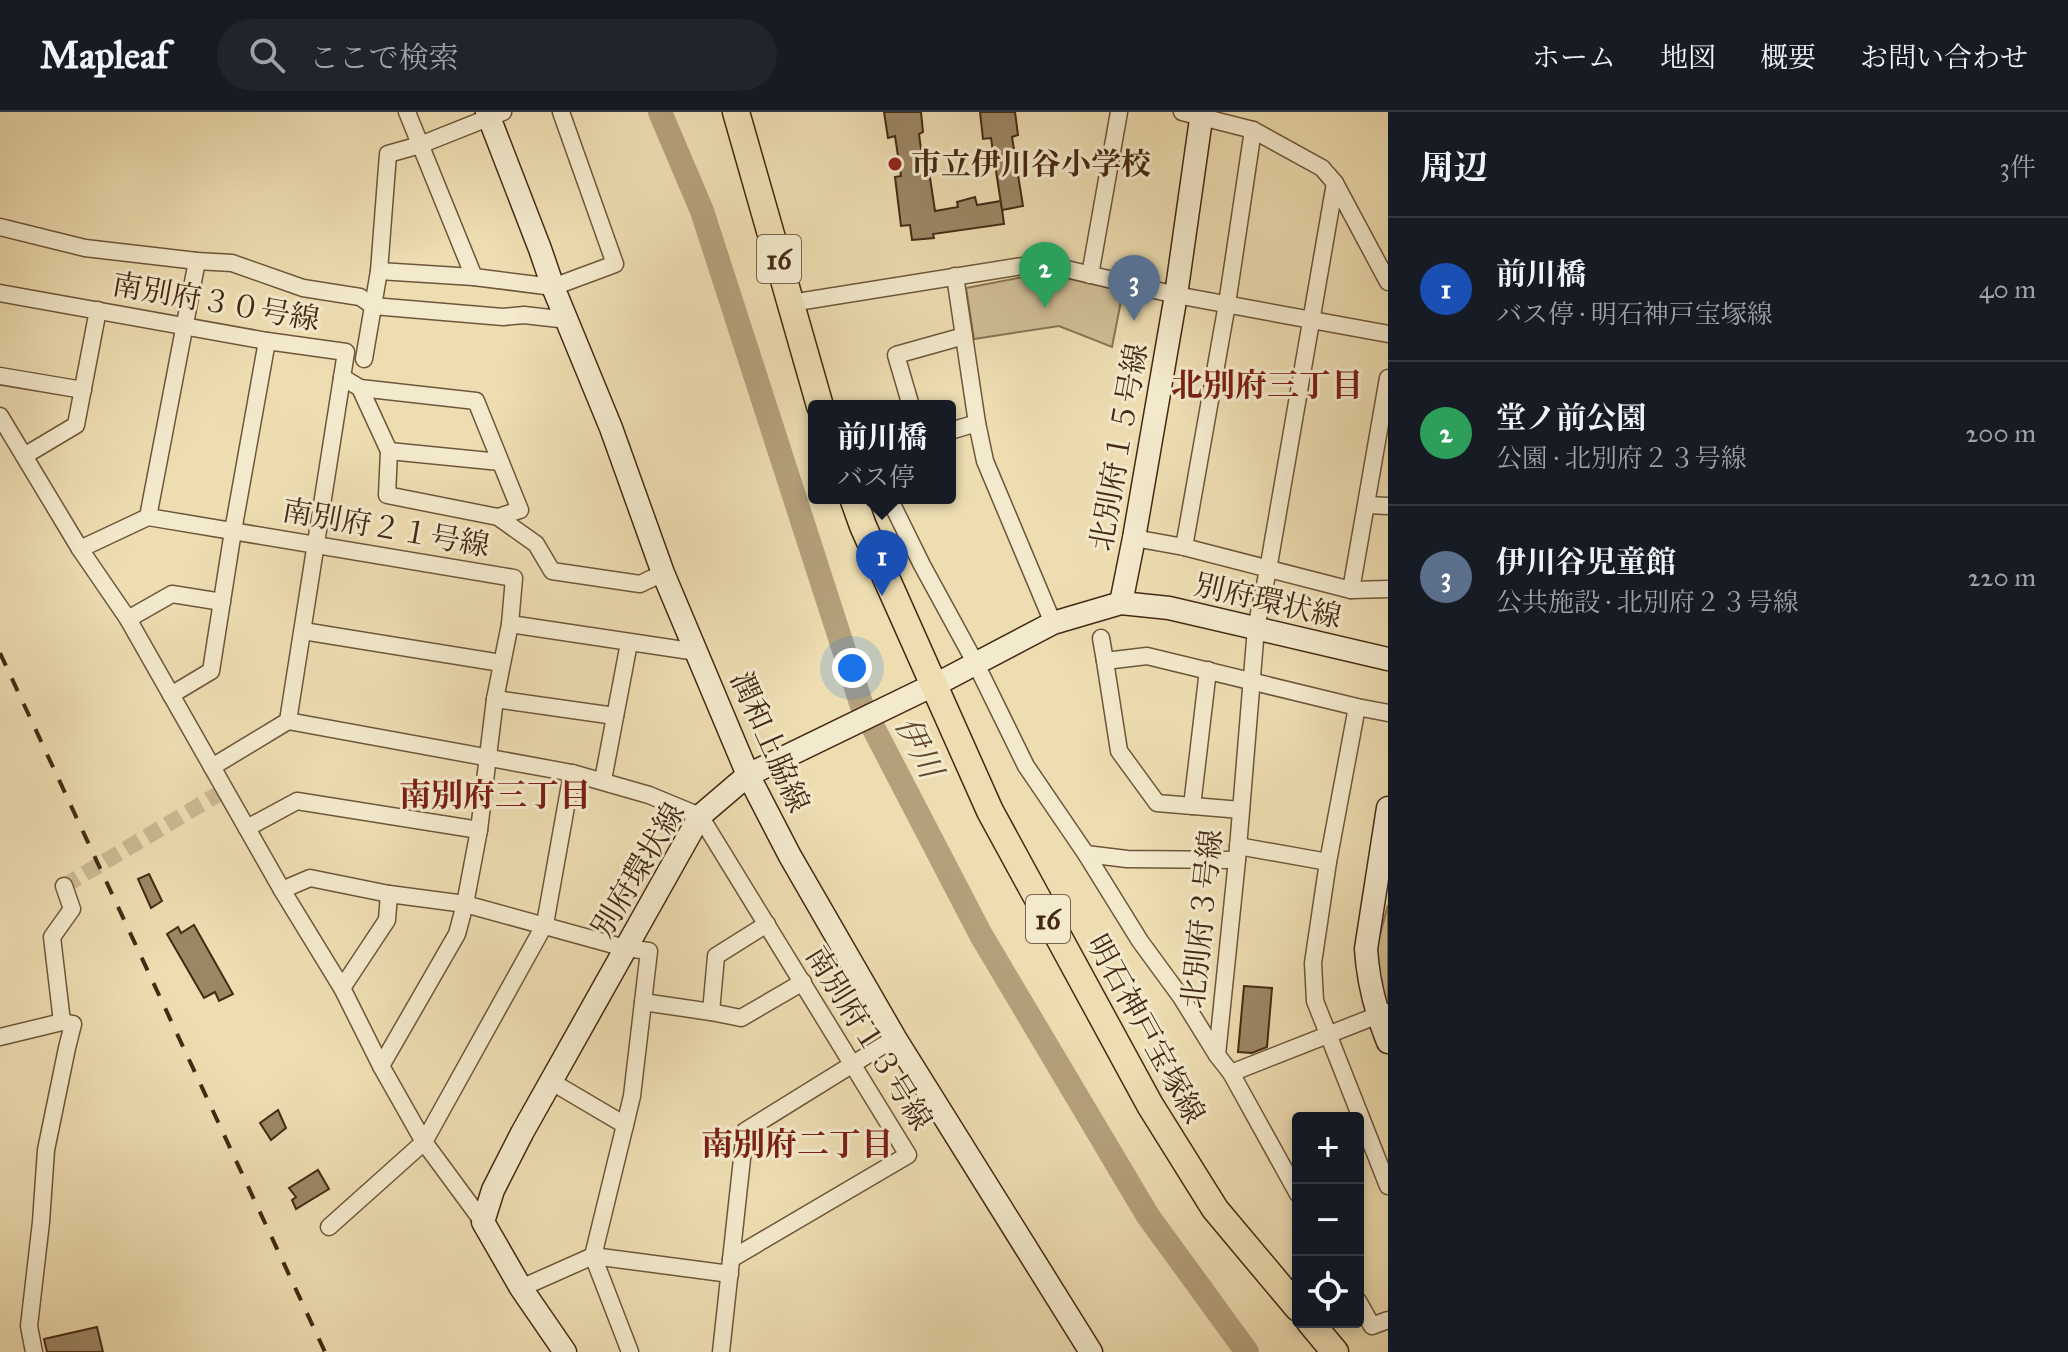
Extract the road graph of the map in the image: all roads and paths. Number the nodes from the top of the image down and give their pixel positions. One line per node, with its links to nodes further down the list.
1 (407, 112): 8 (street)
2 (561, 112): 17 (street)
3 (736, 112): 20 (main road, 16)
4 (1119, 112): 13 (street)
5 (493, 114): 8 (street); 17 (street, 潤和上脇線)
6 (1195, 114): 7 (street); 19 (street, 北別府１５号線)
7 (1253, 130): 9 (street); 21 (street)
8 (420, 145): 12 (street); 15 (street)
9 (1335, 183): 16 (street); 24 (street, 北別府３号線)
10 (0, 227): 11 (street)
11 (197, 261): 22 (street); 26 (street)
12 (379, 271): 15 (street); 22 (street)
13 (1090, 275): 14 (street); 19 (street)
14 (955, 276): 20 (street); 28 (street)
15 (474, 277): 17 (street)
16 (1388, 282)
17 (553, 287): 25 (street, 潤和上脇線)
18 (0, 293): 23 (street, 南別府３０号線)
19 (1176, 295): 21 (street); 51 (street, 北別府１５号線)
20 (791, 303): 36 (main road, 16)
21 (1227, 304): 24 (street); 53 (street)
22 (373, 306): 25 (street); 30 (street)
23 (98, 310): 26 (street, 南別府３０号線); 35 (street)
24 (1310, 319): 27 (street); 55 (street, 北別府３号線)
25 (568, 320): 56 (street, 潤和上脇線)
26 (184, 325): 29 (street, 南別府３０号線); 48 (street)
27 (1388, 334)
28 (964, 336): 37 (street); 39 (street)
29 (267, 341): 32 (street, 南別府３０号線); 50 (street)
30 (364, 359)
31 (0, 376): 35 (street)
32 (342, 377): 34 (street); 52 (street)
33 (1388, 378): 46 (street)
34 (360, 388): 41 (street); 43 (street)
35 (83, 390): 42 (street)
36 (818, 400)
37 (909, 400)
38 (0, 416): 42 (street)
39 (977, 423): 40 (street); 62 (street)
40 (956, 429)
41 (389, 451): 43 (street); 49 (street)
42 (24, 456): 54 (street)
43 (500, 462): 49 (street)
44 (855, 504): 75 (main road, 明石神戸宝塚線 / 16)
45 (892, 504): 72 (street)
46 (1367, 505): 47 (street); 58 (street)
47 (1388, 506)
48 (148, 517): 50 (street, 南別府２１号線); 54 (street)
49 (498, 517): 56 (street)
50 (233, 531): 52 (street, 南別府２１号線); 59 (street)
51 (1134, 538): 53 (street); 60 (street, 北別府１５号線)
52 (316, 545): 63 (street, 南別府２１号線); 65 (street)
53 (1184, 547): 55 (street)
54 (80, 549): 61 (street)
55 (1268, 570): 58 (street); 64 (street, 北別府３号線)
56 (663, 573): 68 (street, 潤和上脇線)
57 (1388, 589): 58 (street)
58 (1351, 590)
59 (222, 602): 61 (street); 76 (street)
60 (1121, 603): 62 (street, 別府環状線); 64 (street, 別府環状線)
61 (128, 619): 76 (street)
62 (1053, 623): 72 (street, 別府環状線)
63 (510, 624): 67 (street); 71 (street, 南別府２１号線)
64 (1256, 628): 69 (street, 別府環状線); 74 (street, 北別府３号線)
65 (303, 631): 71 (street); 81 (street)
66 (1101, 638): 70 (street)
67 (629, 643): 68 (street); 80 (street)
68 (697, 652): 85 (street, 潤和上脇線)
69 (1388, 659)
70 (1105, 661): 73 (street); 87 (street)
71 (501, 663): 77 (street, 南別府２１号線)
72 (976, 664): 75 (street, 別府環状線); 94 (street)
73 (1208, 670): 74 (street); 87 (street)
74 (1252, 682): 78 (street); 89 (street, 北別府３号線)
75 (927, 689): 85 (street, 別府環状線); 127 (main road, 明石神戸宝塚線 / 16)
76 (171, 695): 83 (street)
77 (495, 699): 80 (street); 82 (street, 南別府２１号線)
78 (1357, 707): 79 (street); 95 (street)
79 (1388, 713)
80 (615, 716): 86 (street)
81 (288, 721): 82 (street); 83 (street)
82 (488, 757): 84 (street); 92 (street, 南別府２１号線)
83 (212, 767): 91 (street)
84 (572, 773): 86 (street); 100 (street)
85 (748, 775): 90 (street, 別府環状線); 111 (street, 潤和上脇線)
86 (603, 780): 90 (street)
87 (1192, 806): 89 (street)
88 (1388, 808): 107 (street)
89 (1241, 810): 93 (street, 北別府３号線)
90 (700, 816): 101 (street, 南別府１３号線); 102 (street, 別府環状線)
91 (247, 828): 92 (street); 97 (street)
92 (479, 830): 99 (street, 南別府２１号線)
93 (1237, 853): 94 (street); 95 (street); 113 (street, 北別府３号線)
94 (1086, 854): 113 (street)
95 (1328, 862): 109 (street)
96 (64, 886): 108 (street)
97 (282, 890): 98 (street); 104 (street)
98 (389, 894): 99 (street); 104 (street)
99 (465, 904): 100 (street); 115 (street, 南別府２１号線)
100 (545, 924): 102 (street); 119 (street)
101 (767, 924): 103 (street, 南別府１３号線); 106 (street)
102 (625, 948): 105 (street); 117 (street, 別府環状線)
103 (803, 982): 106 (street); 114 (street, 南別府１３号線)
104 (342, 988): 115 (street)
105 (643, 1002): 106 (street); 118 (street)
106 (711, 1012)
107 (1382, 1013): 109 (street); 112 (street)
108 (62, 1022): 110 (street); 131 (street)
109 (1329, 1034): 116 (street); 121 (street)
110 (0, 1037)
111 (895, 1038): 114 (street); 135 (street, 潤和上脇線)
112 (1388, 1042)
113 (1217, 1055): 116 (street, 北別府３号線)
114 (852, 1064): 125 (street); 125 (street, 南別府１３号線)
115 (381, 1066): 119 (street)
116 (1231, 1073): 120 (street, 北別府３号線)
117 (552, 1082): 118 (street); 122 (street, 別府環状線)
118 (625, 1125): 124 (street)
119 (424, 1142): 122 (street); 123 (street)
120 (1292, 1184)
121 (1388, 1186)
122 (483, 1222): 126 (street)
123 (329, 1227)
124 (593, 1256): 125 (street); 126 (street); 133 (street)
125 (731, 1267): 134 (street)
126 (521, 1288): 132 (street)
127 (1292, 1301)
128 (1364, 1312): 129 (street)
129 (1388, 1320)
130 (1315, 1328): 136 (main road)
131 (34, 1352)
132 (565, 1352)
133 (630, 1352)
134 (721, 1352)
135 (1091, 1352)
136 (1335, 1352)

